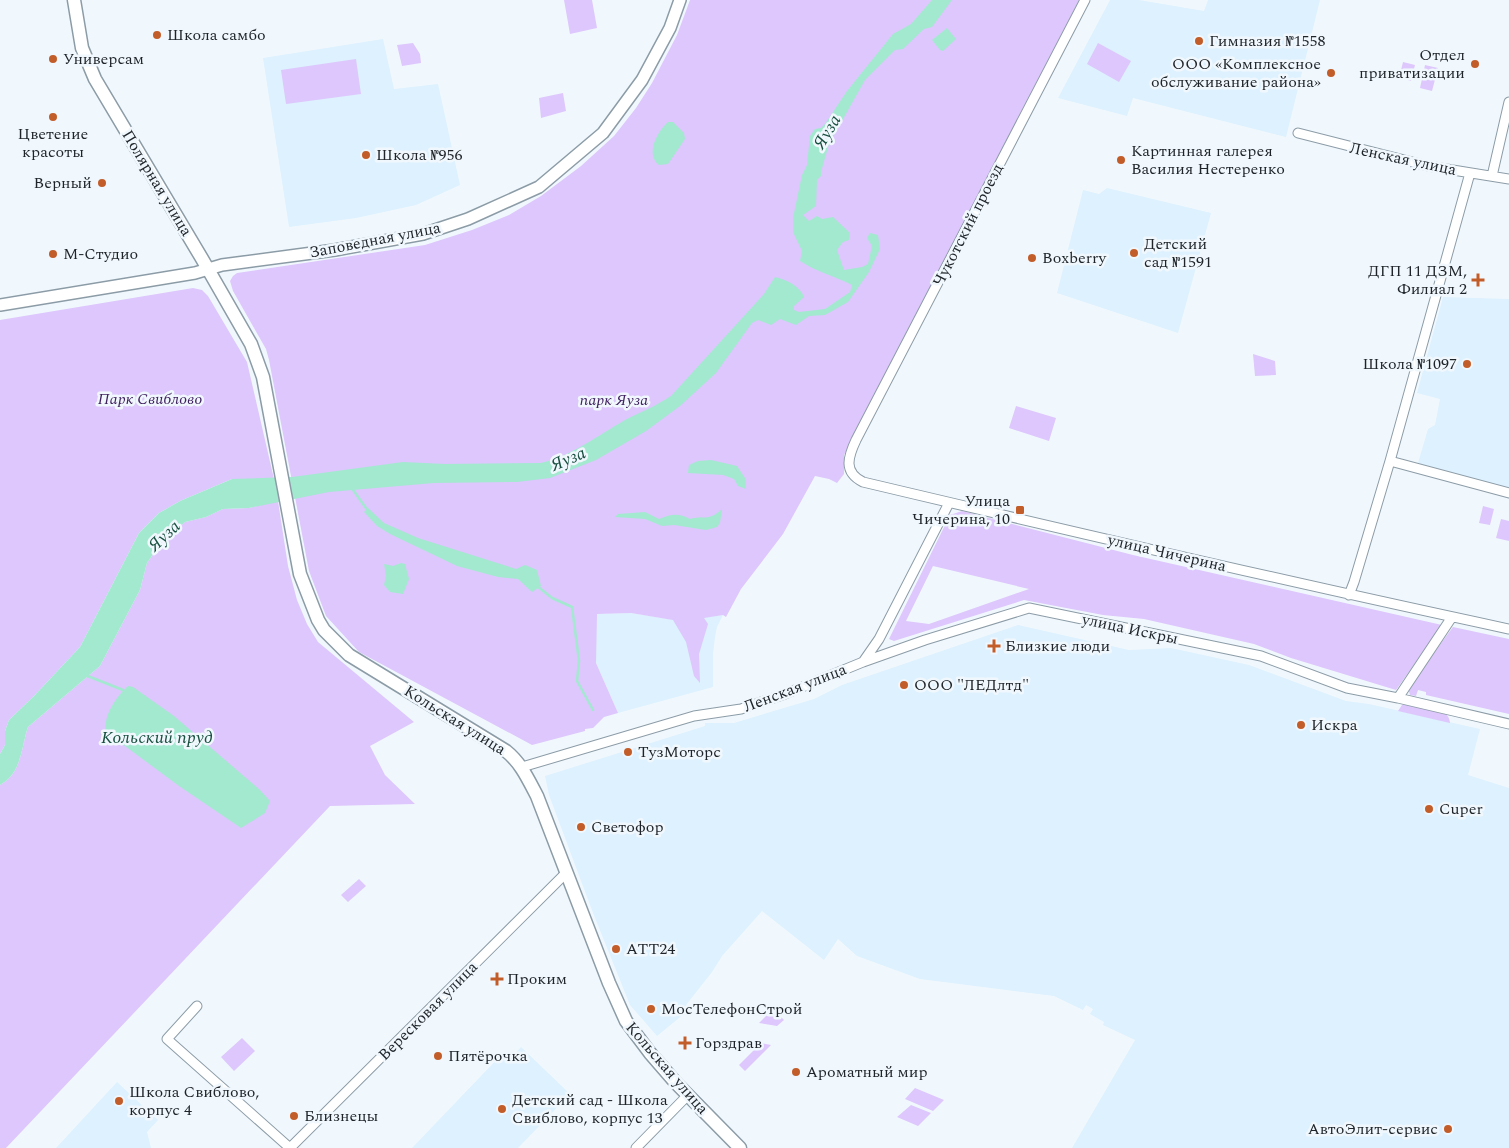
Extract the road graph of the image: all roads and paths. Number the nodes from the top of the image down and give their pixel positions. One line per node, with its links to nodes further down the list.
1 (74, 0): 9 (main road, Полярная улица)
2 (680, 0): 9 (street, Заповедная улица)
3 (1085, 0): 12 (street, Чукотский проезд)
4 (1509, 102): 7 (street)
5 (1298, 134): 6 (street, Ленская улица)
6 (1470, 173): 7 (street, Ленская улица); 13 (street)
7 (1492, 176): 8 (street, Ленская улица)
8 (1509, 178)
9 (208, 269): 10 (street, Заповедная улица); 11 (main road, Полярная улица)
10 (0, 305)
11 (258, 360): 22 (main road, Кольская улица)
12 (852, 450): 15 (street, улица Чичерина)
13 (1390, 460): 14 (street); 16 (street)
14 (1509, 493)
15 (949, 502): 16 (street, улица Чичерина); 19 (street, Ленская улица)
16 (1349, 595): 17 (street, улица Чичерина)
17 (1452, 617): 18 (street, улица Чичерина); 20 (street)
18 (1509, 629)
19 (863, 662): 20 (street, улица Искры); 22 (street, Ленская улица)
20 (1398, 698): 21 (street, улица Искры)
21 (1509, 724)
22 (522, 767): 23 (main road, Кольская улица)
23 (566, 873): 25 (main road, Кольская улица); 26 (street, Вересковая улица)
24 (196, 1006): 26 (street)
25 (688, 1095): 27 (street); 28 (main road, Кольская улица)
26 (290, 1148)
27 (636, 1148)
28 (740, 1148)

